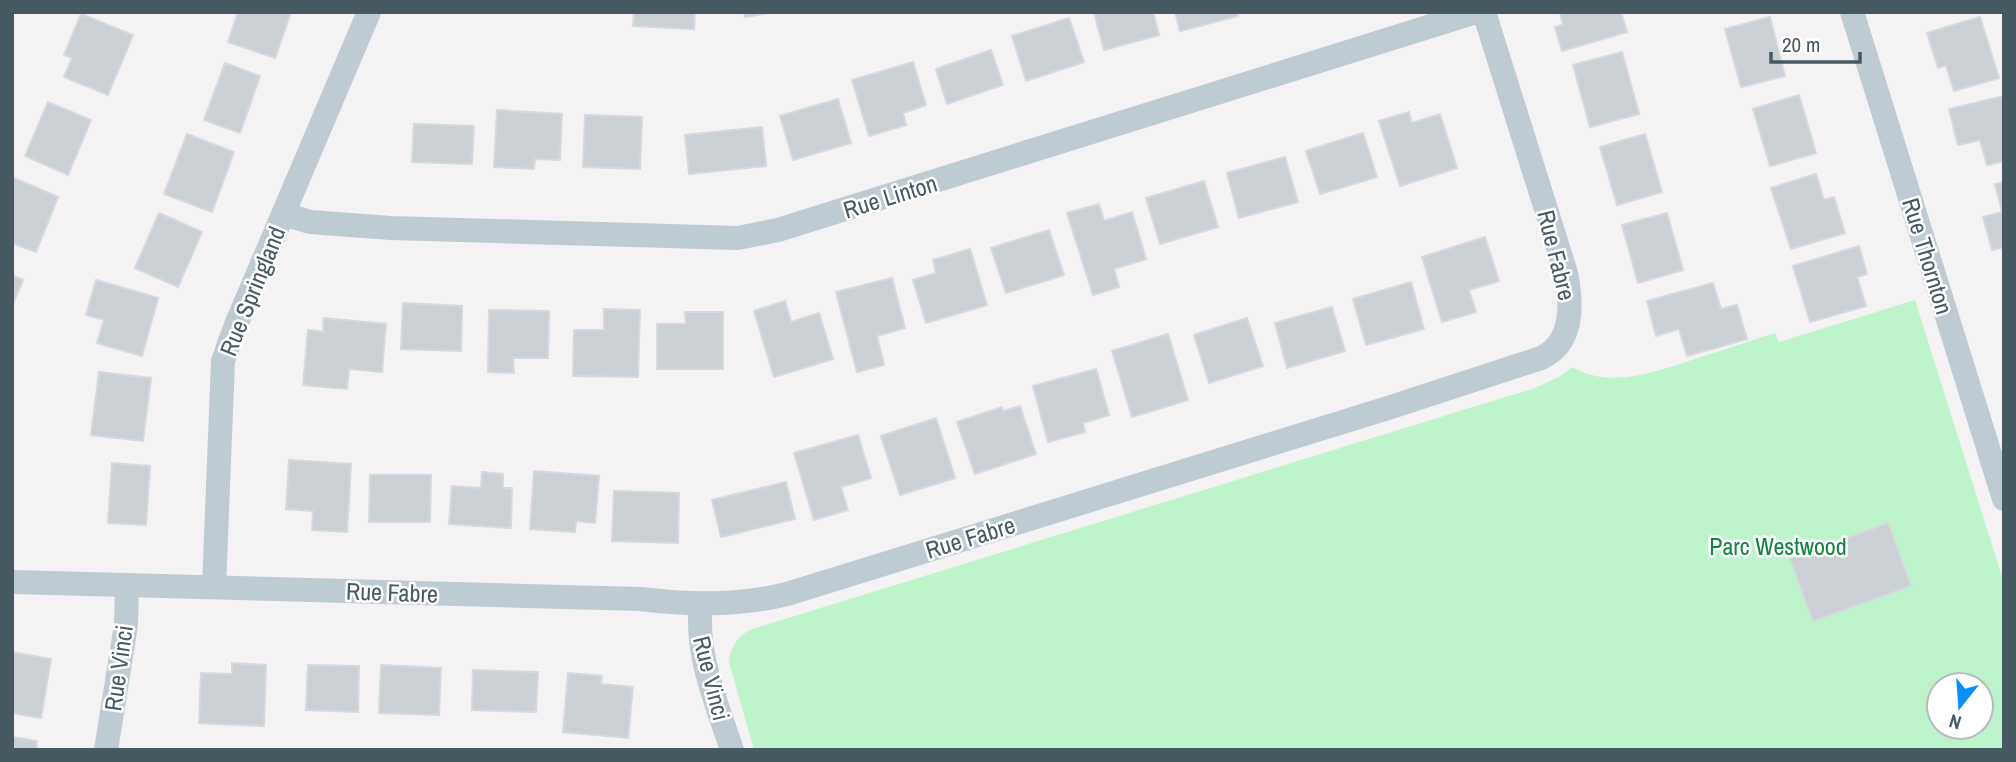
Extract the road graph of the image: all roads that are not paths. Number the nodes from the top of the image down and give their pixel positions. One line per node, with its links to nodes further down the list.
1 (369, 12): 5 (street, Rue Springland)
2 (1476, 12): 5 (street, Rue Linton)
3 (1483, 12): 10 (street, Rue Fabre)
4 (1852, 12): 6 (street, Rue Thornton)
5 (283, 214): 9 (street, Rue Springland)
6 (2004, 499)
7 (12, 582): 8 (street, Rue Fabre)
8 (127, 585): 9 (street, Rue Fabre); 11 (street, Rue Vinci)
9 (214, 587): 10 (street, Rue Fabre)
10 (702, 605): 12 (street, Rue Vinci)
11 (106, 750)
12 (732, 750)

